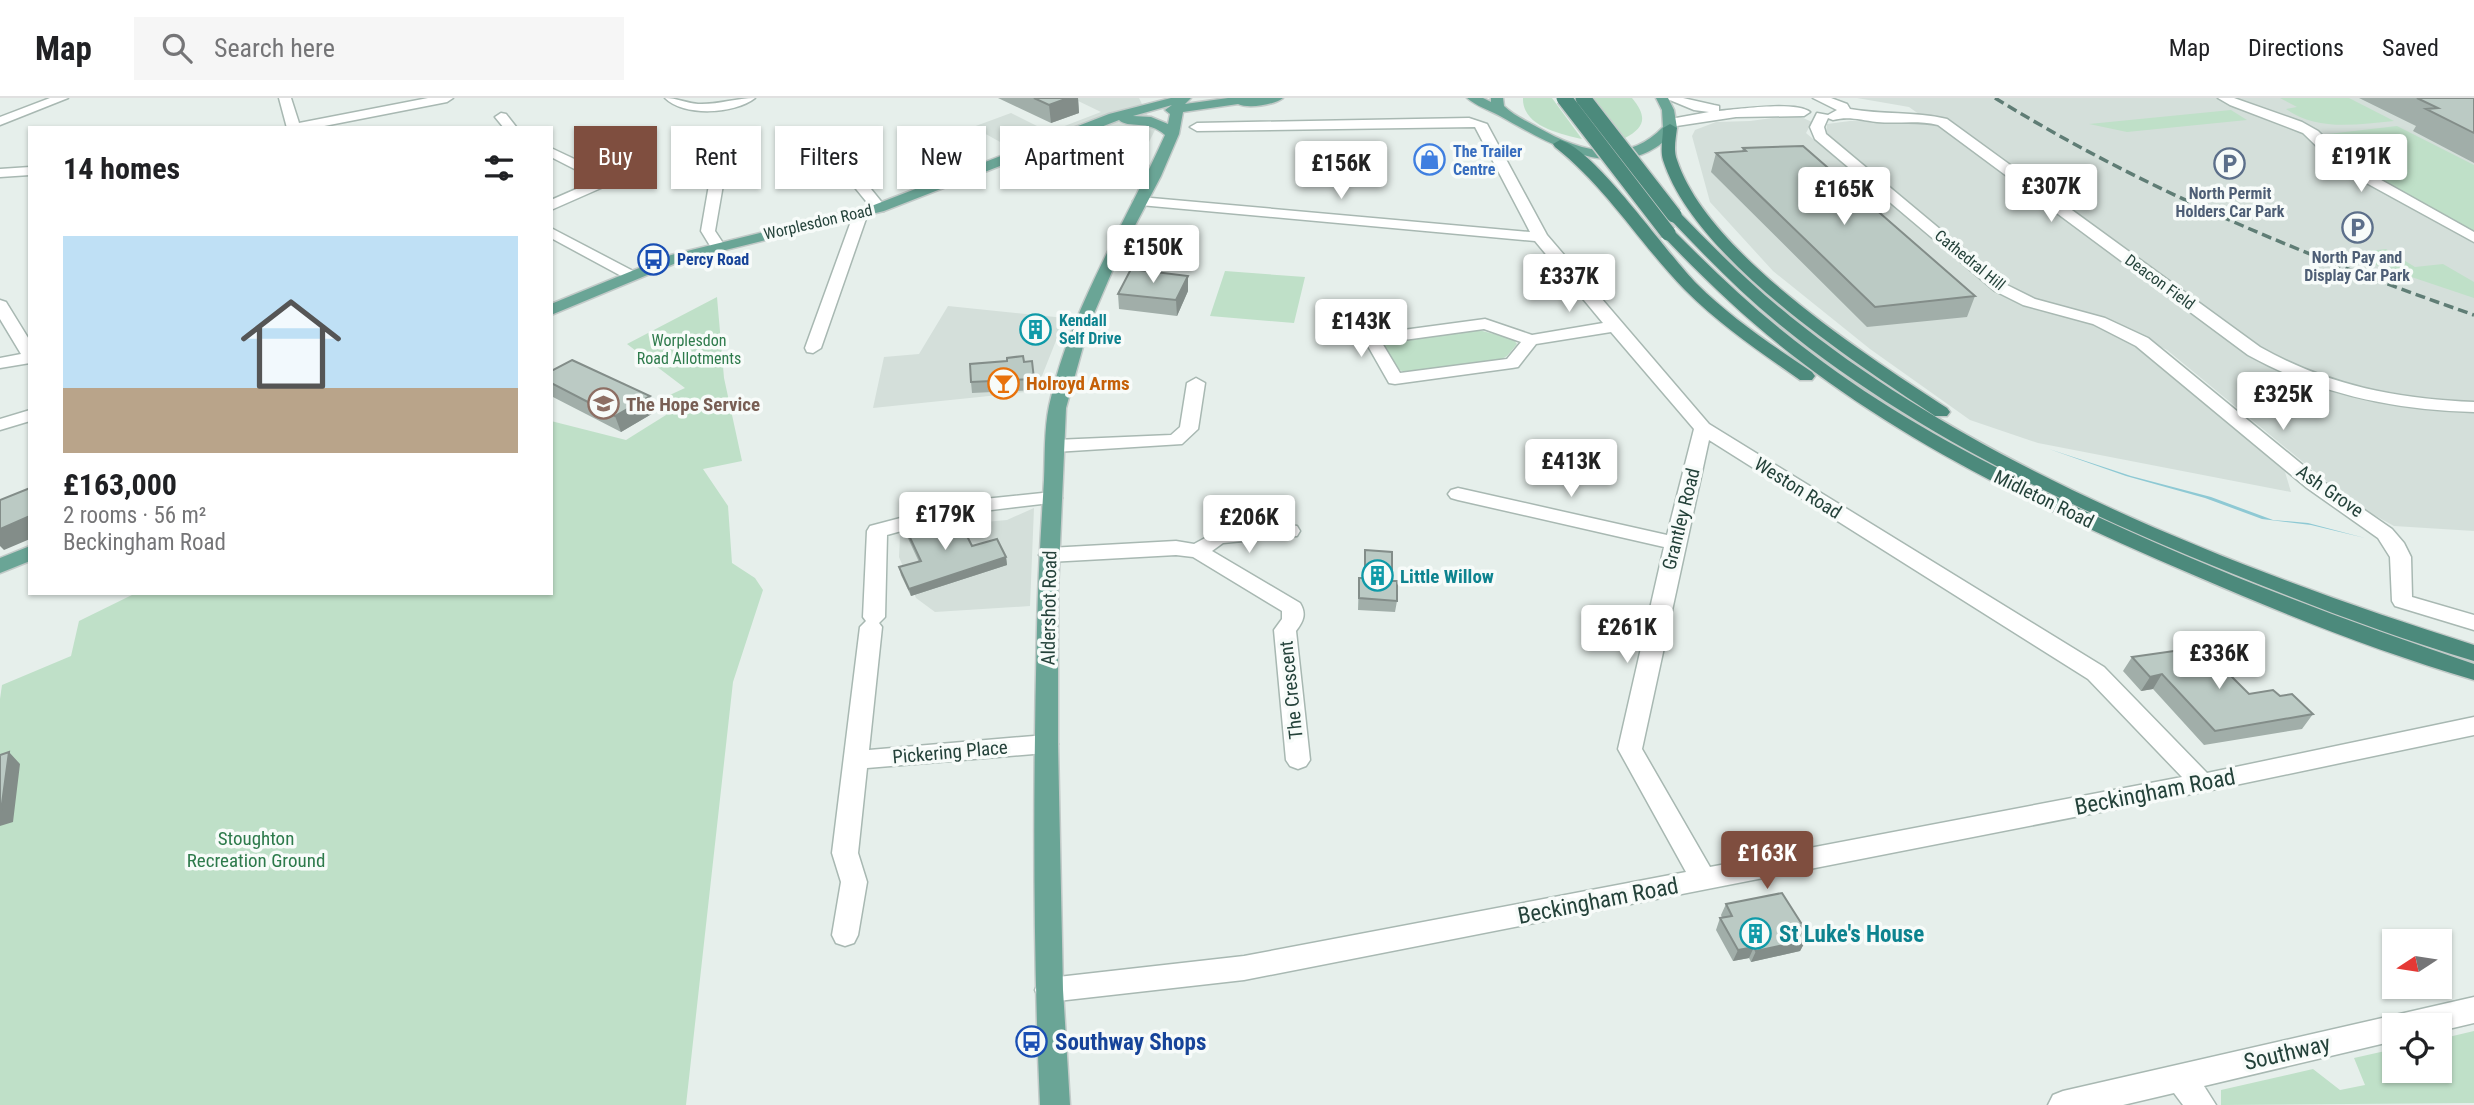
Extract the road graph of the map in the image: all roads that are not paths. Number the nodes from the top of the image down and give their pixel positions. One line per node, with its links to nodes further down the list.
1 (62, 98): 25 (street)
2 (285, 98): 26 (street)
3 (446, 98): 27 (street)
4 (671, 98): 5 (street)
5 (749, 98)
6 (1255, 98): 17 (main road, Worplesdon Road)
7 (1277, 98): 33 (main road)
8 (1473, 98): 21 (main road)
9 (1497, 98): 21 (main road)
10 (1564, 98): 45 (highway, bridge)
11 (1583, 98): 45 (highway, bridge)
12 (1662, 98): 31 (main road)
13 (1671, 98): 19 (street)
14 (1693, 98): 19 (street)
15 (1819, 98): 20 (street)
16 (2224, 98): 48 (street)
17 (1181, 101): 24 (main road, Worplesdon Road); 29 (main road, Worplesdon Road); 33 (main road, Aldershot Road)
18 (1804, 103): 19 (street); 22 (street); 31 (street)
19 (1771, 104)
20 (1844, 112): 22 (street); 63 (street, Deacon Field)
21 (1504, 113): 34 (main road)
22 (1822, 116): 59 (street, Cathedral Hill)
23 (501, 117): 28 (street)
24 (1126, 120): 30 (main road, Worplesdon Road); 33 (main road)
25 (0, 121)
26 (292, 126)
27 (303, 126)
28 (509, 126)
29 (1092, 126)
30 (1100, 126)
31 (1670, 126): 34 (main road); 77 (highway)
32 (1197, 127): 47 (street, Weston Road)
33 (1172, 134): 41 (main road, Aldershot Road)
34 (1560, 144): 68 (highway)
35 (553, 155): 42 (street)
36 (1000, 159): 43 (main road, Worplesdon Road)
37 (28, 171): 38 (street)
38 (0, 173)
39 (715, 189): 49 (street)
40 (864, 189): 43 (street)
41 (1140, 201): 47 (street); 67 (main road, Aldershot Road)
42 (553, 205)
43 (879, 208): 44 (main road, Worplesdon Road)
44 (861, 213): 49 (main road, Worplesdon Road); 57 (street)
45 (1671, 224): 68 (highway, Midleton Road); 77 (highway, Midleton Road)
46 (553, 233): 50 (street)
47 (1540, 237): 55 (street, Weston Road)
48 (2474, 238)
49 (717, 246): 50 (main road, Worplesdon Road)
50 (630, 275): 52 (main road, Worplesdon Road)
51 (0, 306): 54 (street)
52 (553, 309)
53 (28, 316): 54 (street)
54 (11, 322): 58 (street)
55 (1614, 326): 56 (street); 66 (street, Weston Road)
56 (1531, 340): 56 (street)
57 (813, 348)
58 (28, 353)
59 (2160, 355): 78 (street, Ash Grove)
60 (28, 357): 61 (street)
61 (0, 363)
62 (1196, 383): 67 (street)
63 (2474, 407)
64 (28, 416): 65 (street)
65 (0, 425)
66 (1703, 428): 72 (street, Grantley Road); 85 (street, Weston Road)
67 (1055, 446): 70 (main road, Aldershot Road)
68 (1991, 473): 80 (highway, Midleton Road)
69 (1458, 494): 72 (street)
70 (1052, 498): 75 (main road, Aldershot Road); 84 (street)
71 (1290, 531): 73 (street, The Crescent)
72 (1675, 543): 86 (street, Grantley Road)
73 (1198, 551): 75 (street, The Crescent); 83 (street, The Crescent)
74 (28, 554): 76 (main road)
75 (1049, 555): 82 (main road, Aldershot Road)
76 (0, 566)
77 (2248, 573): 79 (highway, Midleton Road)
78 (2474, 623)
79 (2474, 653)
80 (2474, 672)
81 (2474, 726): 85 (street, Beckingham Road)
82 (1045, 744): 84 (street, Pickering Place); 88 (main road, Aldershot Road)
83 (1298, 760)
84 (853, 761): 87 (street)
85 (2202, 783): 86 (street, Beckingham Road)
86 (1704, 880): 88 (street, Beckingham Road)
87 (845, 935)
88 (1049, 990): 93 (main road, Aldershot Road)
89 (2474, 1010): 90 (street)
90 (2452, 1015)
91 (2382, 1031): 92 (street, Southway)
92 (2180, 1077): 94 (street, Southway); 95 (street)
93 (1055, 1105)
94 (2063, 1105)
95 (2201, 1105)

